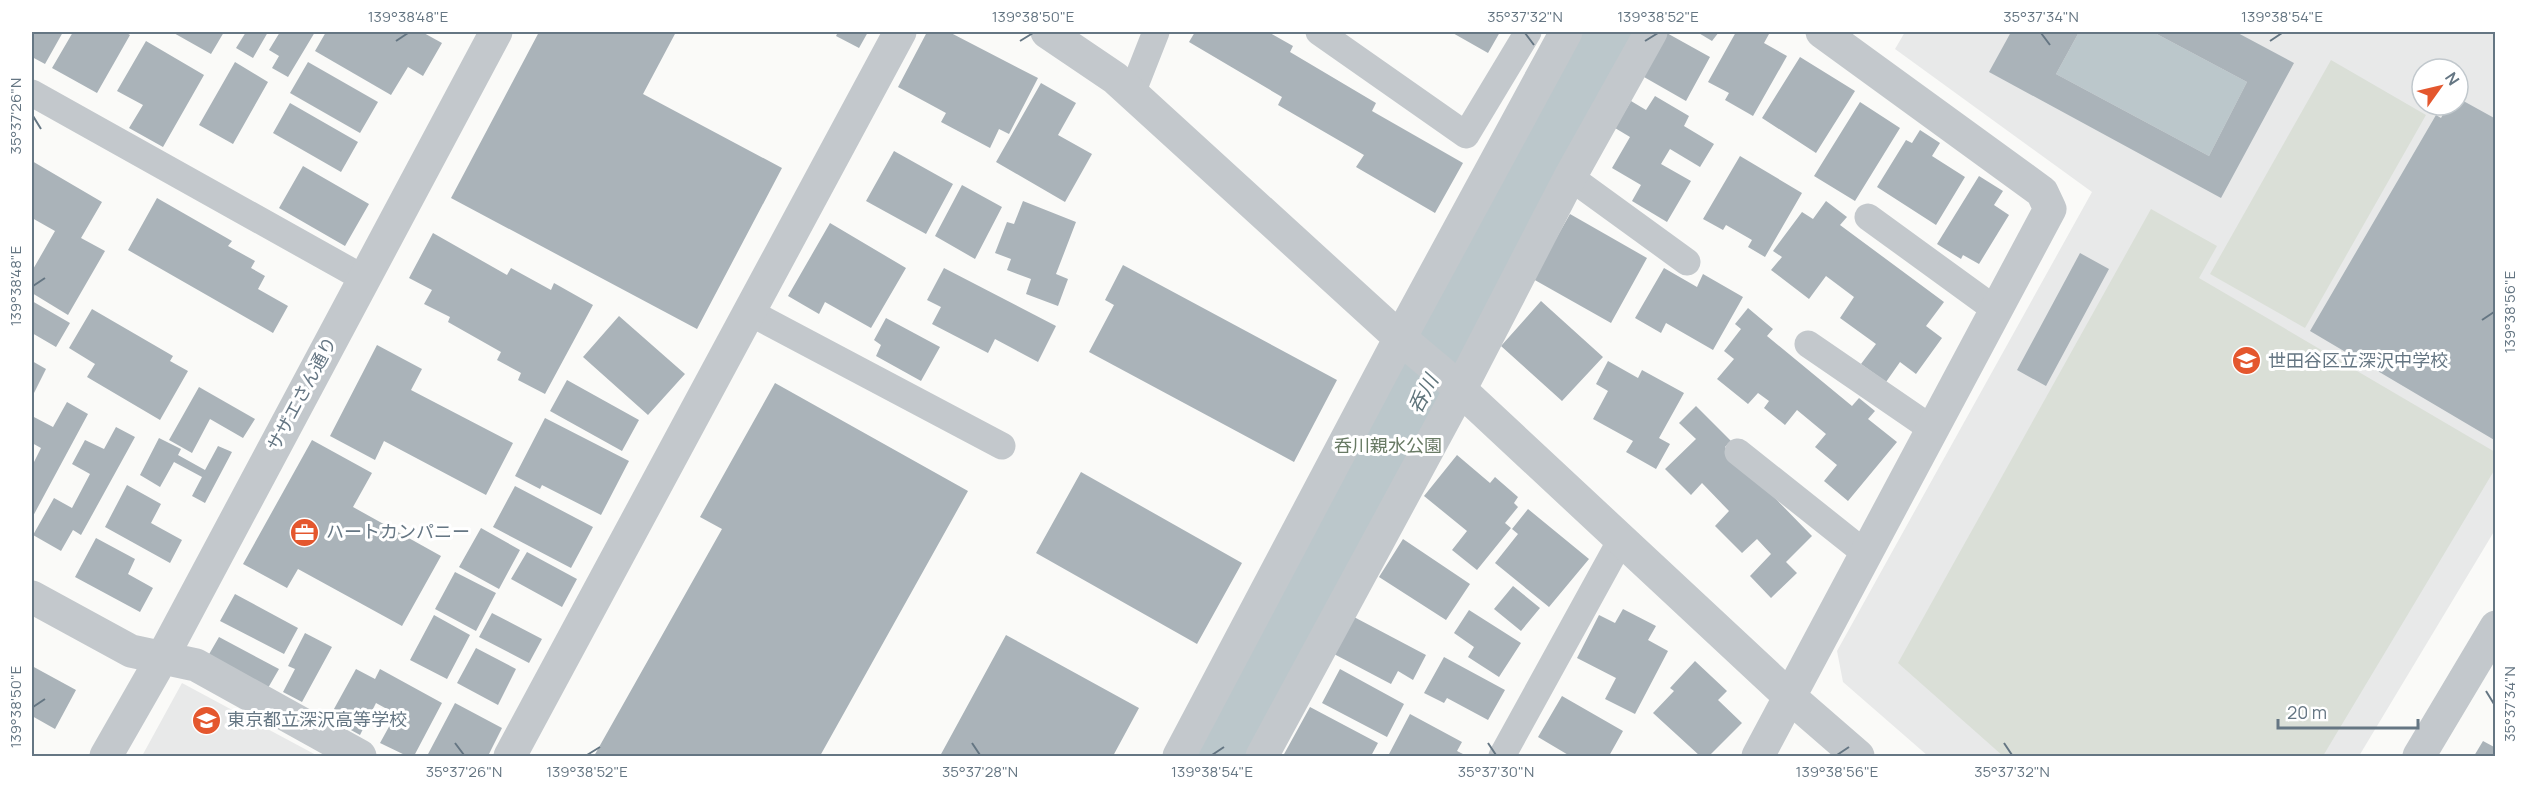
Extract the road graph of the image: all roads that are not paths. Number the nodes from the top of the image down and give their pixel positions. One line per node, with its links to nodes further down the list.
1 (496, 32): 15 (street, サザエさん通り)
2 (900, 32): 17 (street)
3 (1047, 32): 11 (street)
4 (1156, 32): 11 (lane)
5 (1319, 32): 6 (lane)
6 (1528, 32)
7 (1566, 32): 18 (street)
8 (1651, 32): 12 (street)
9 (1822, 32): 16 (street)
10 (32, 93): 15 (lane)
11 (1132, 93): 18 (street)
12 (1570, 177): 14 (lane); 20 (street)
13 (1868, 217): 16 (lane)
14 (1688, 262)
15 (363, 278): 28 (street, サザエさん通り)
16 (1996, 310): 21 (street)
17 (749, 312): 22 (lane); 32 (street)
18 (1406, 343): 20 (street); 33 (street)
19 (1808, 344): 21 (lane)
20 (1455, 385): 24 (street); 34 (street)
21 (1932, 429): 25 (street)
22 (1002, 446)
23 (1738, 452): 25 (lane)
24 (1622, 540): 29 (street); 35 (lane)
25 (1865, 553): 29 (street)
26 (32, 597): 28 (street)
27 (2496, 627): 38 (street)
28 (162, 658): 30 (street, サザエさん通り); 31 (street)
29 (1790, 697): 36 (street); 37 (street)
30 (106, 756)
31 (360, 756)
32 (510, 756)
33 (1179, 756)
34 (1262, 756)
35 (1502, 756)
36 (1758, 756)
37 (1858, 756)
38 (2420, 756)

